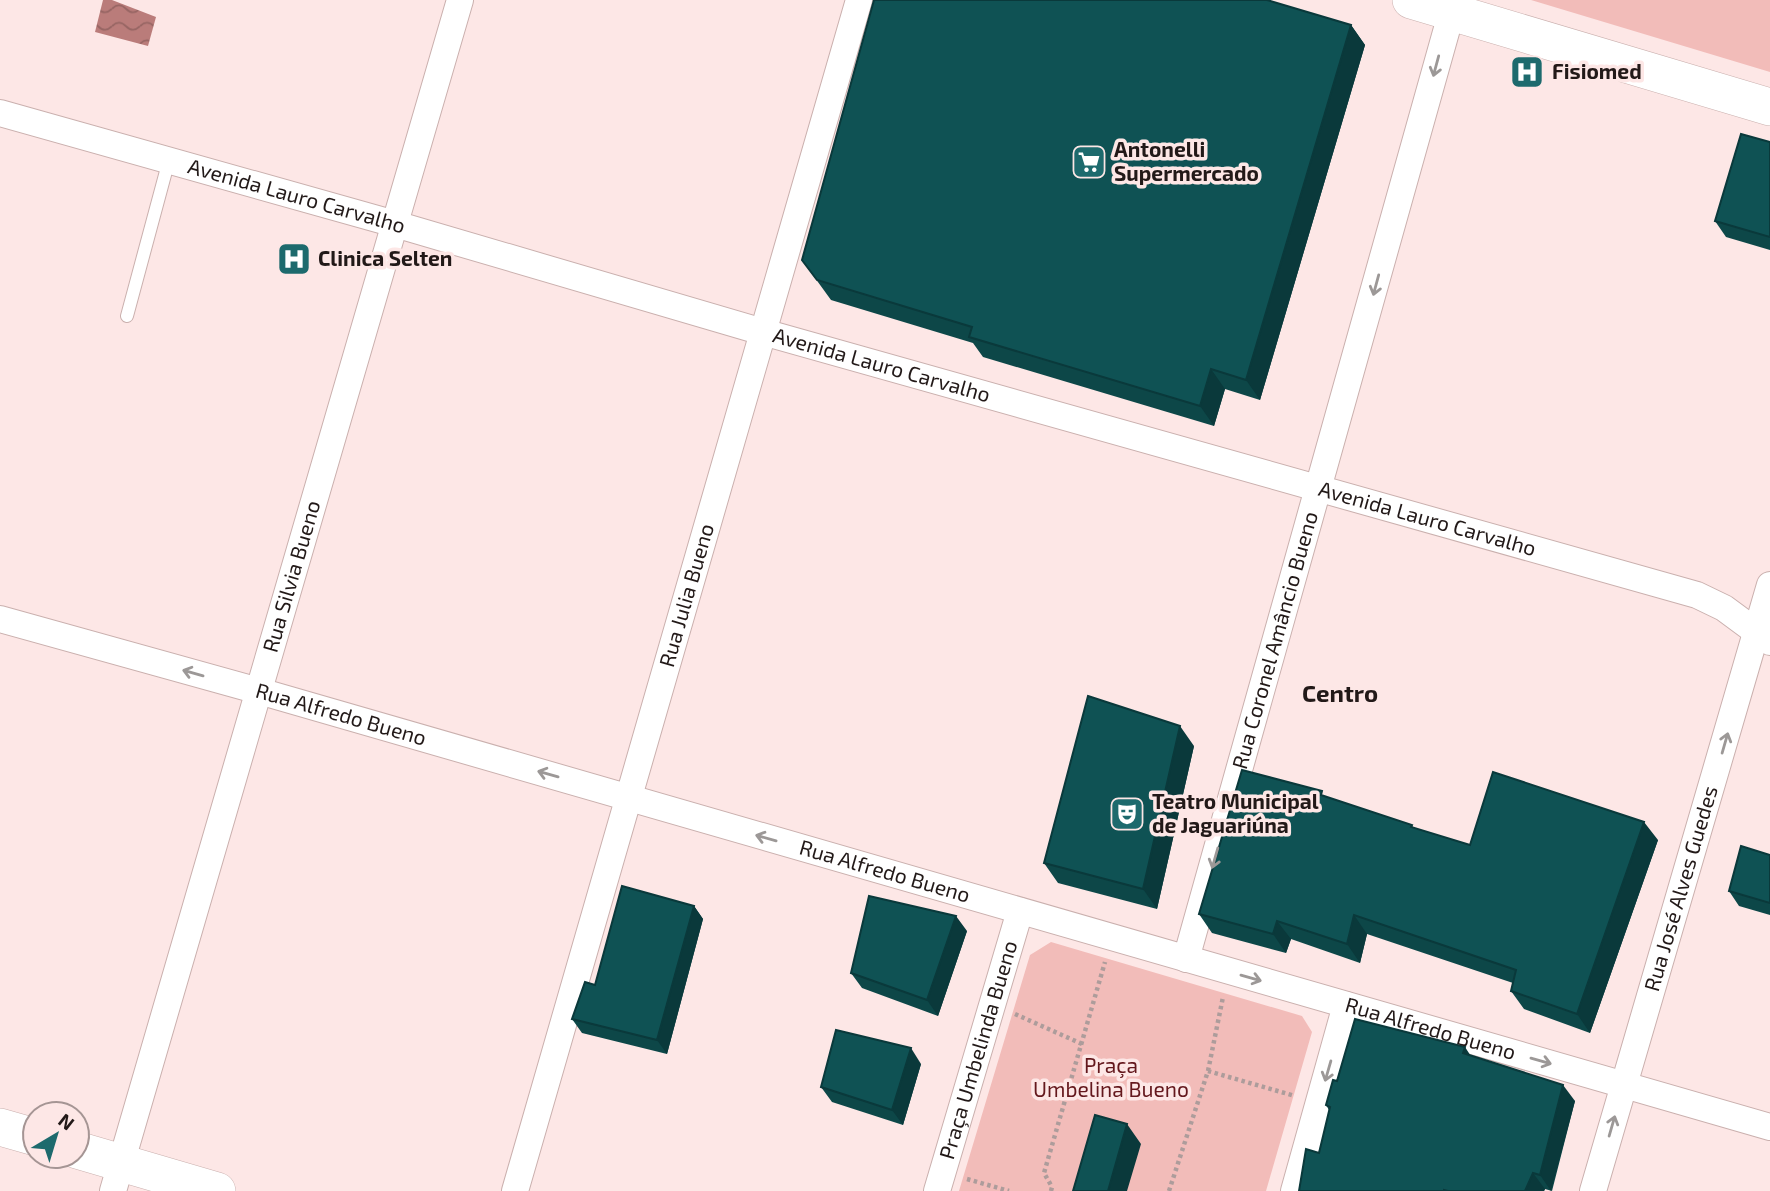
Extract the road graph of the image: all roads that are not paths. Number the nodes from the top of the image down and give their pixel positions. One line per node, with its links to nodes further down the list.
1 (460, 0): 8 (street, Rua Silvia Bueno)
2 (859, 0): 10 (street, Rua Julia Bueno)
3 (1411, 0): 4 (main road)
4 (1453, 6): 5 (main road); 11 (street, Rua Coronel Amâncio Bueno, one-way to 11)
5 (1770, 107)
6 (0, 113): 7 (street, Avenida Lauro Carvalho)
7 (169, 159): 8 (street, Avenida Lauro Carvalho); 9 (lane)
8 (394, 224): 10 (street, Avenida Lauro Carvalho); 15 (street, Rua Silvia Bueno)
9 (127, 316)
10 (763, 332): 11 (street, Avenida Lauro Carvalho); 16 (street, Rua Julia Bueno)
11 (1319, 489): 14 (street, Avenida Lauro Carvalho); 18 (street, Rua Coronel Amâncio Bueno, one-way to 18)
12 (1770, 585): 14 (street, Rua José Alves Guedes)
13 (0, 619): 15 (street, Rua Alfredo Bueno, one-way to 13)
14 (1763, 637): 20 (street, Rua José Alves Guedes, one-way to 14)
15 (258, 691): 16 (street, Rua Alfredo Bueno, one-way to 15); 25 (street, Rua Silvia Bueno)
16 (628, 798): 17 (street, Rua Alfredo Bueno, one-way to 16); 28 (street, Rua Julia Bueno)
17 (1020, 911): 18 (street, Rua Alfredo Bueno); 26 (street, Praça Umbelinda Bueno)
18 (1186, 959): 19 (street, Rua Alfredo Bueno, one-way to 19)
19 (1346, 1005): 20 (street, Rua Alfredo Bueno, one-way to 20); 29 (street, one-way to 29)
20 (1624, 1085): 22 (street, Rua Alfredo Bueno); 30 (street, Rua José Alves Guedes, one-way to 20)
21 (0, 1127): 23 (main road)
22 (1770, 1128)
23 (21, 1133)
24 (91, 1159): 25 (main road)
25 (117, 1177): 27 (main road)
26 (940, 1181)
27 (217, 1191)
28 (515, 1191)
29 (1294, 1191)
30 (1593, 1191)

